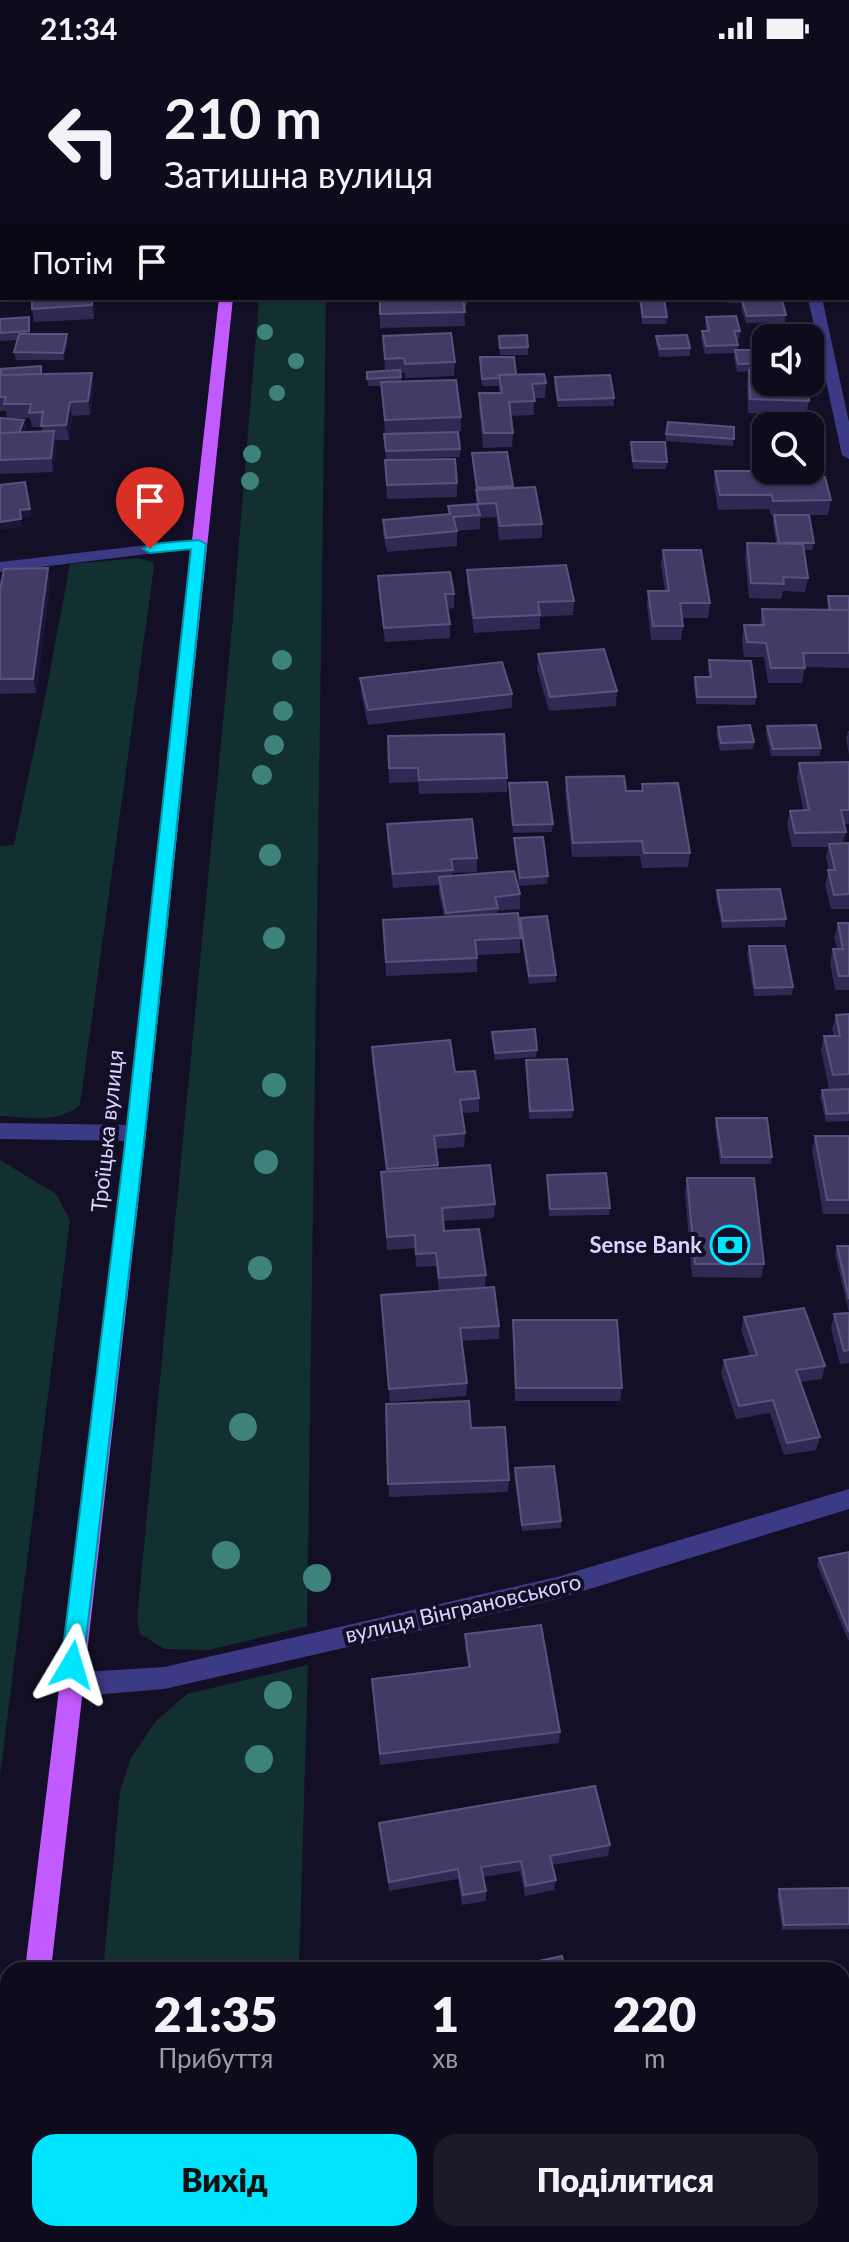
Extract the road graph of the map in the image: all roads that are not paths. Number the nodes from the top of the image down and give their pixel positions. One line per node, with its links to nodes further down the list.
1 (226, 300): 4 (main road, Троїцька вулиця)
2 (815, 300): 3 (street)
3 (849, 455)
4 (199, 544): 5 (street); 7 (main road, Троїцька вулиця)
5 (0, 567)
6 (0, 1131): 7 (street)
7 (135, 1133): 9 (main road, Троїцька вулиця)
8 (849, 1499): 9 (street, вулиця Вінграновського)
9 (69, 1685): 10 (main road, Троїцька вулиця)
10 (39, 1962)

